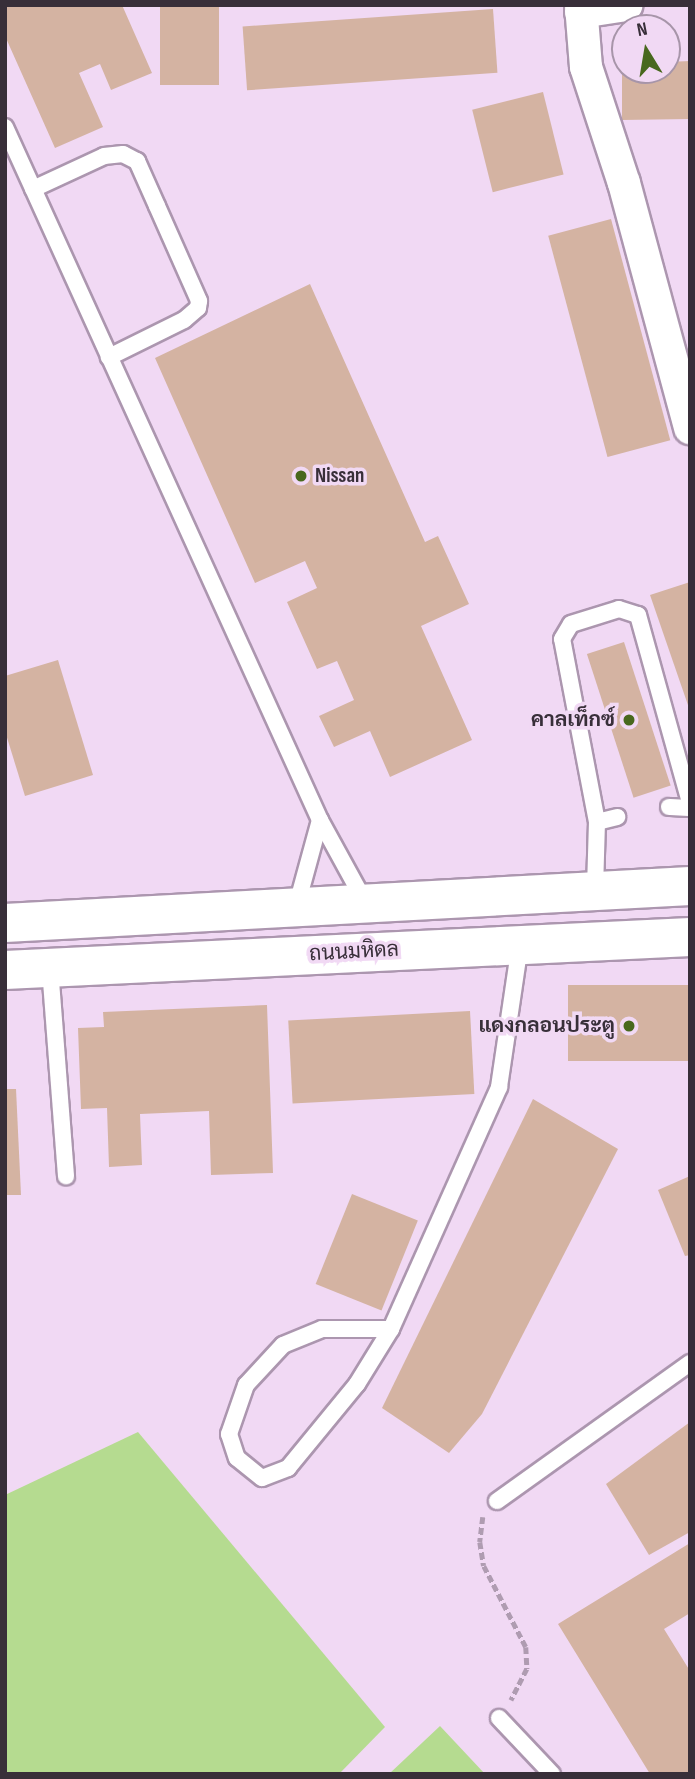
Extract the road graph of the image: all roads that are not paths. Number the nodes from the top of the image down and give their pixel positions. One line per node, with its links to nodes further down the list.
1 (626, 5): 2 (street)
2 (581, 9): 6 (street)
3 (5, 127): 4 (lane)
4 (33, 189): 5 (lane); 5 (lane)
5 (109, 357): 11 (lane)
6 (690, 428)
7 (690, 802): 12 (lane)
8 (669, 807): 9 (lane)
9 (690, 808)
10 (617, 817): 12 (lane)
11 (320, 820): 15 (lane); 16 (lane)
12 (597, 822): 14 (lane)
13 (690, 886): 14 (main road)
14 (595, 889): 15 (main road)
15 (366, 905): 16 (main road)
16 (296, 909): 17 (main road)
17 (17, 921)
18 (690, 937): 19 (main road, ถนนมหิดล)
19 (520, 944): 20 (main road, ถนนมหิดล); 22 (lane)
20 (20, 970): 21 (lane)
21 (66, 1175)
22 (391, 1329): 22 (lane)
23 (690, 1363): 24 (lane)
24 (497, 1501)
25 (499, 1718): 26 (lane)
26 (552, 1774)

